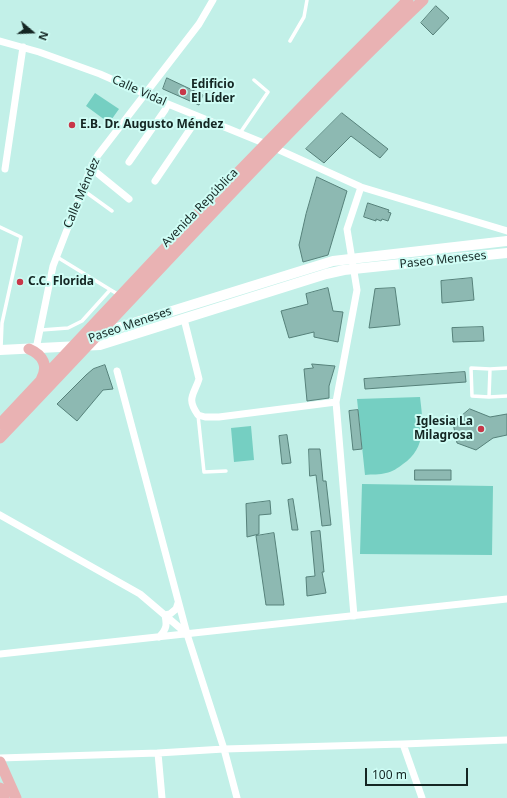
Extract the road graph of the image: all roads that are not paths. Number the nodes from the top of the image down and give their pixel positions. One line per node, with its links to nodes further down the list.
1 (213, 0): 9 (street, Calle Méndez)
2 (307, 0): 6 (lane)
3 (408, 0): 13 (main road, Avenida República)
4 (423, 0): 13 (main road, Avenida República)
5 (0, 41): 7 (street, Calle Vidal)
6 (290, 41)
7 (23, 47): 9 (street, Calle Vidal); 16 (street)
8 (254, 80): 12 (lane)
9 (146, 94): 10 (street, Calle Vidal); 15 (street, Calle Méndez)
10 (168, 104): 11 (street, Calle Vidal); 14 (street)
11 (197, 116): 12 (street, Calle Vidal); 17 (street)
12 (240, 133): 13 (street, Calle Vidal)
13 (271, 146): 18 (street, Calle Vidal); 30 (main road, Avenida República); 33 (main road, Avenida República)
14 (129, 162)
15 (90, 168): 19 (street, Calle Méndez); 20 (street)
16 (5, 169)
17 (155, 181)
18 (361, 188): 23 (street, Calle Vidal); 27 (street)
19 (82, 190): 21 (lane); 26 (street, Calle Méndez)
20 (129, 199)
21 (112, 211)
22 (0, 227): 37 (lane)
23 (507, 231)
24 (507, 242): 27 (street, Paseo Meneses)
25 (507, 253): 28 (street, Paseo Meneses)
26 (56, 257): 29 (lane); 32 (street, Calle Méndez)
27 (353, 258): 28 (street); 33 (street, Paseo Meneses)
28 (354, 269): 31 (street, Paseo Meneses); 44 (street)
29 (110, 290): 30 (lane); 32 (lane)
30 (121, 296): 35 (main road, Avenida República)
31 (184, 319): 34 (street, Paseo Meneses); 45 (street)
32 (39, 330): 36 (street, Calle Méndez)
33 (100, 333): 34 (main road, Avenida República); 35 (street, Paseo Meneses)
34 (87, 346): 35 (street, Paseo Meneses); 47 (main road, Avenida República)
35 (73, 347): 36 (street); 41 (main road, Avenida República)
36 (32, 349): 37 (street); 41 (main road)
37 (1, 350)
38 (507, 368): 39 (lane)
39 (490, 369): 43 (lane); 43 (lane)
40 (117, 371): 51 (street)
41 (41, 381): 46 (main road, Avenida República)
42 (507, 396): 43 (lane)
43 (489, 397)
44 (336, 402): 45 (street); 53 (street)
45 (198, 415): 48 (lane)
46 (0, 424)
47 (0, 438)
48 (226, 471)
49 (0, 515): 52 (street)
50 (507, 599): 53 (street)
51 (178, 603): 52 (street); 54 (street)
52 (165, 615): 54 (street); 55 (street)
53 (354, 616): 54 (street)
54 (187, 634): 55 (street); 59 (street)
55 (160, 637): 56 (street)
56 (0, 654)
57 (507, 740): 58 (street)
58 (403, 744): 59 (street); 68 (street)
59 (224, 749): 60 (street); 67 (street)
60 (158, 753): 61 (street); 66 (street)
61 (0, 758)
62 (0, 762): 65 (main road)
63 (0, 788): 64 (main road)
64 (4, 798)
65 (16, 798)
66 (162, 798)
67 (238, 798)
68 (422, 798)

